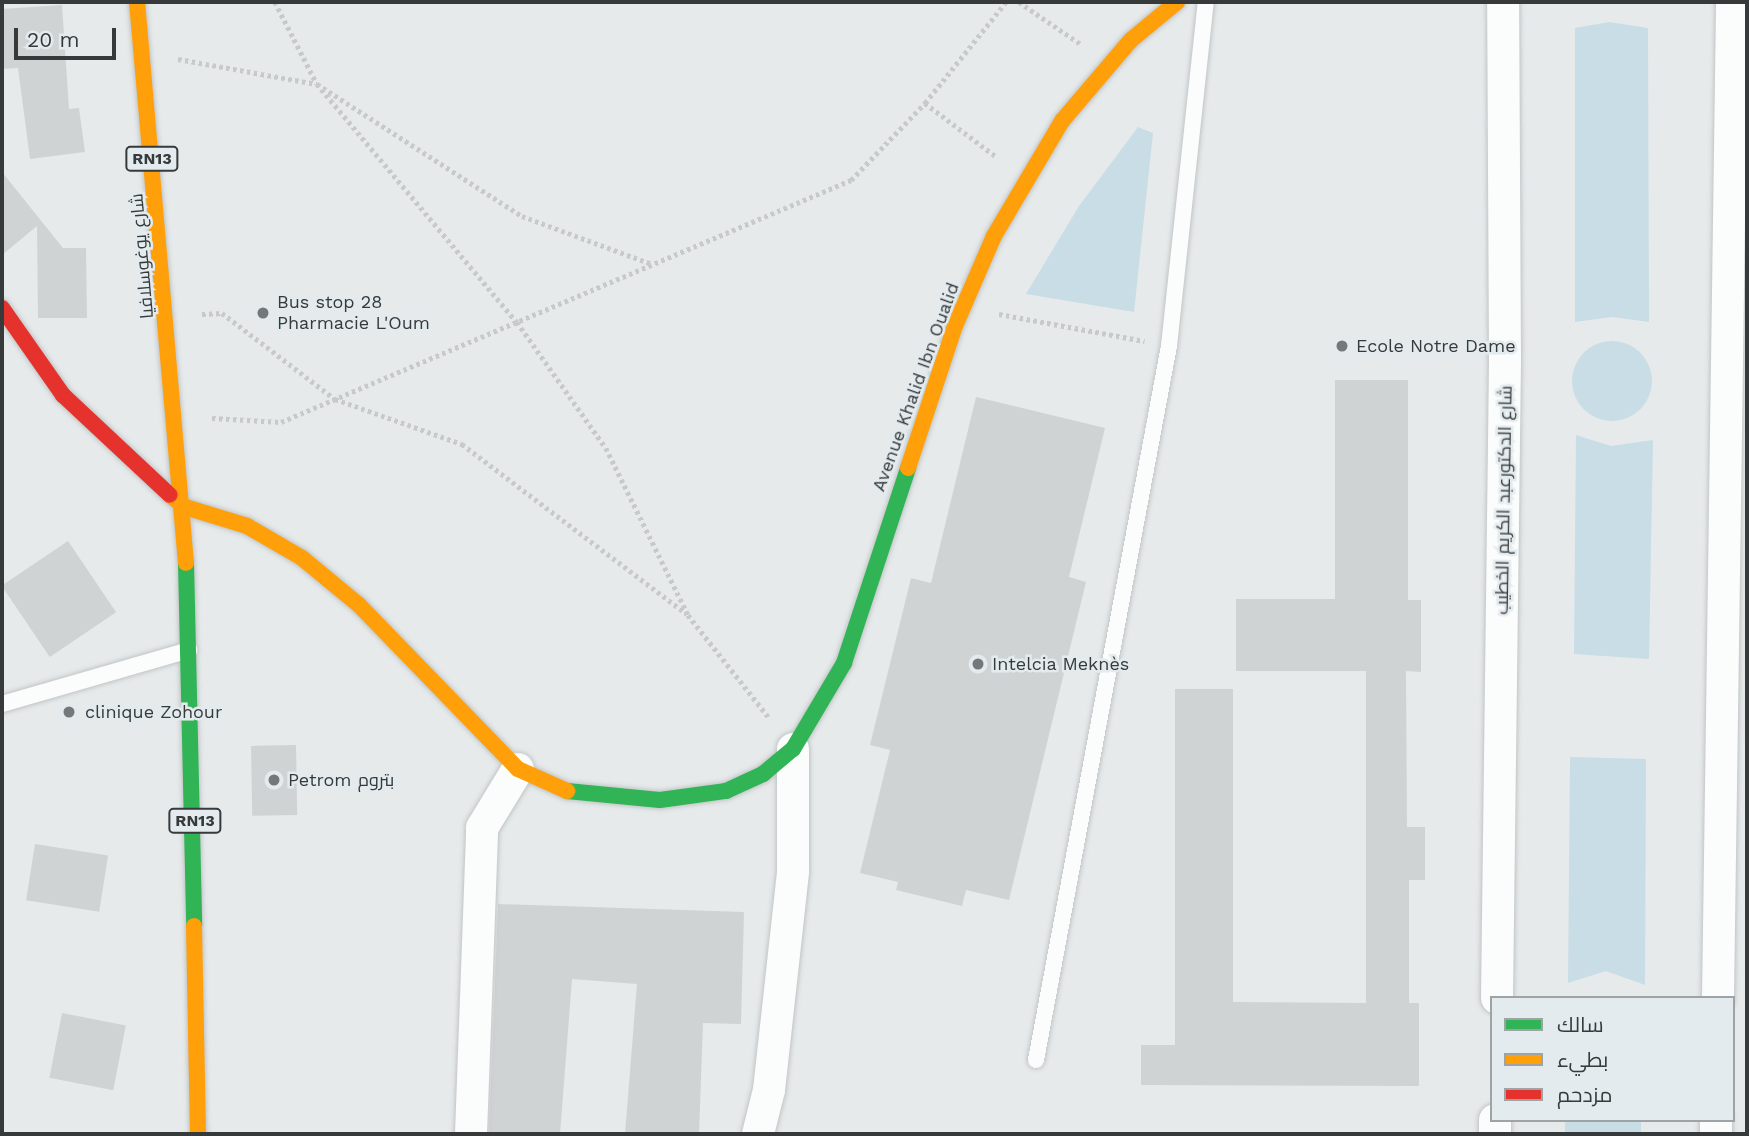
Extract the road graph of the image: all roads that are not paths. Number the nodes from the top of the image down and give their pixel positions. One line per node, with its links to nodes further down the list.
1 (137, 2): 7 (main road, شارع يوغوسلافيا / RN13)
2 (1177, 2): 11 (main road, Avenue Khalid Ibn Oualid)
3 (1206, 2): 15 (lane)
4 (1503, 2): 13 (street, شارع الدكتورعبد الكريم الخطيب)
5 (1732, 2): 8 (street)
6 (2, 308): 7 (main road)
7 (185, 507): 9 (main road, RN13); 12 (main road)
8 (1735, 647): 14 (street)
9 (191, 650): 10 (lane); 16 (main road, RN13)
10 (2, 704)
11 (793, 749): 12 (main road); 18 (street)
12 (518, 769): 17 (street)
13 (1497, 996)
14 (1718, 996)
15 (1036, 1060)
16 (198, 1134)
17 (471, 1134)
18 (758, 1134)

